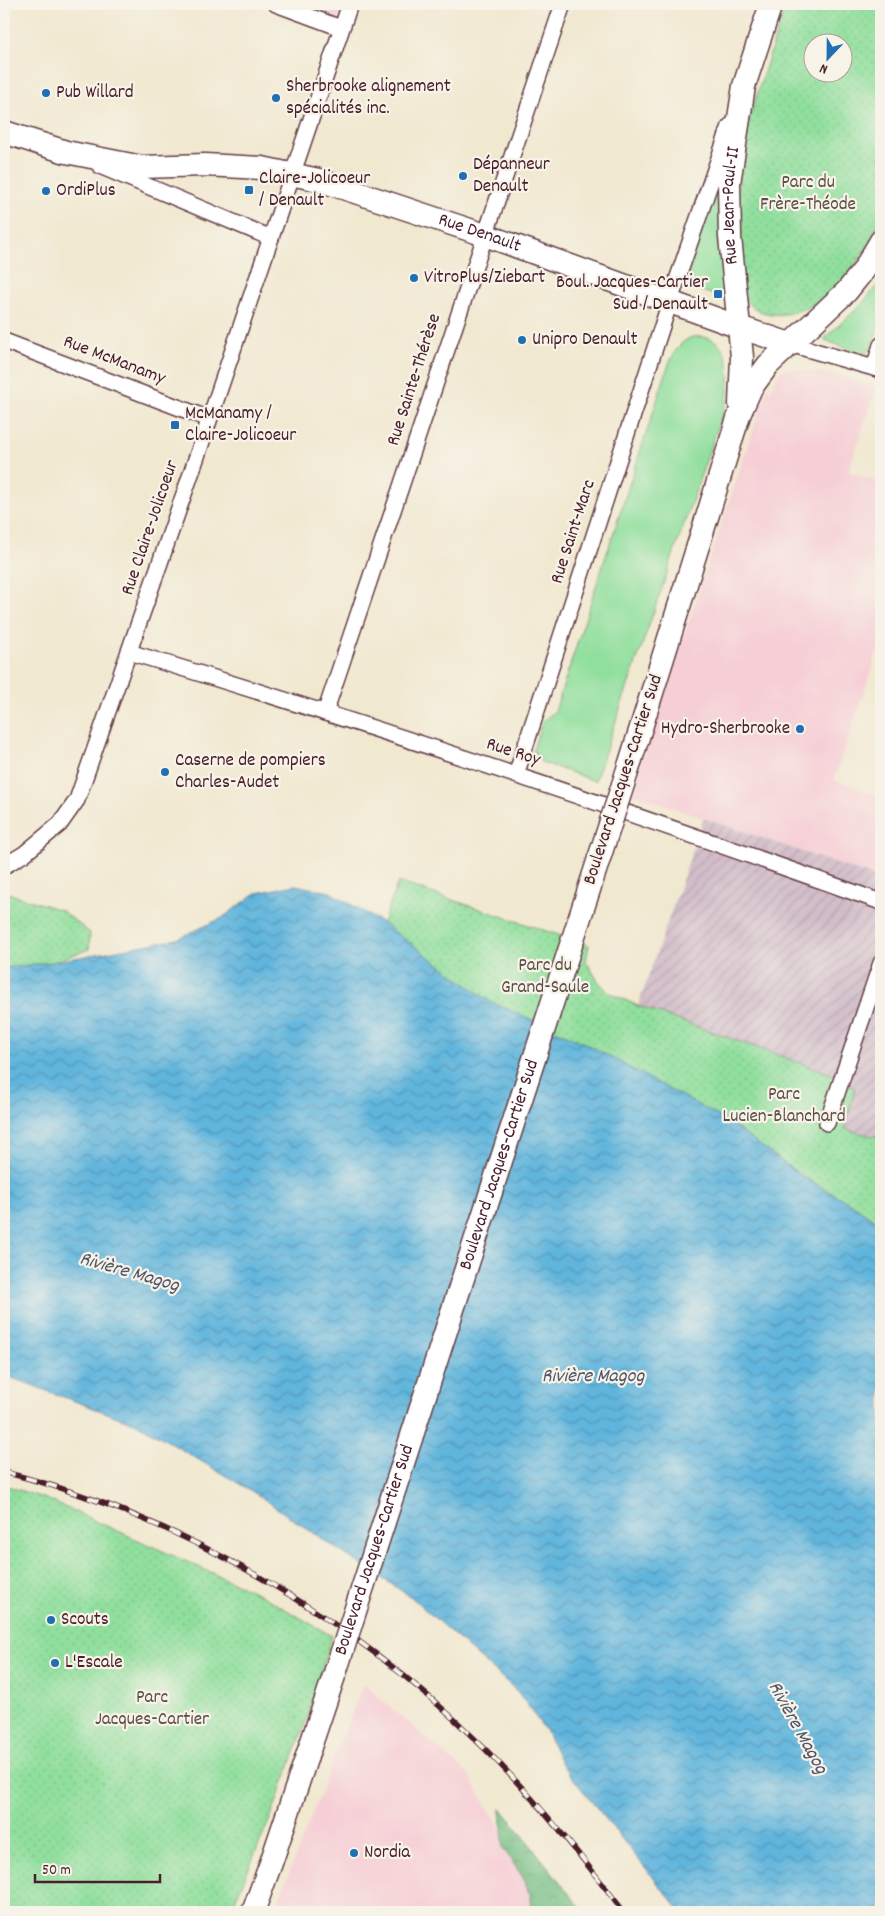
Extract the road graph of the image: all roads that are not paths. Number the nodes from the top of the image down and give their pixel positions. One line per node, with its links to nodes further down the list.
1 (276, 4): 5 (street)
2 (350, 4): 5 (street, Rue Claire-Jolicoeur)
3 (563, 4): 10 (street, Rue Sainte-Thérèse)
4 (771, 4): 6 (main road, Rue Jean-Paul-II)
5 (341, 28): 9 (street, Rue Claire-Jolicoeur)
6 (744, 86): 13 (street, Rue Jean-Paul-II); 14 (main road, Rue Jean-Paul-II)
7 (4, 132): 8 (main road, Rue Denault)
8 (66, 152): 9 (main road, Rue Denault); 11 (street, Rue Denault)
9 (292, 174): 10 (main road, Rue Denault); 11 (street, Rue Claire-Jolicoeur)
10 (484, 235): 13 (main road, Rue Denault); 22 (street, Rue Sainte-Thérèse)
11 (271, 238): 20 (street, Rue Claire-Jolicoeur)
12 (881, 241): 16 (main road, Boulevard Jacques-Cartier Sud)
13 (670, 301): 14 (main road, Rue Denault); 23 (street, Rue Saint-Marc)
14 (740, 327): 16 (main road, Rue Denault); 19 (main road, Boulevard Jacques-Cartier Sud)
15 (4, 341): 20 (street, Rue McManamy)
16 (790, 344): 18 (street, Rue Denault); 19 (main road, Boulevard Jacques-Cartier Sud)
17 (881, 345): 18 (street)
18 (878, 369)
19 (739, 415): 28 (main road, Boulevard Jacques-Cartier Sud, bridge)
20 (209, 419): 21 (street, Rue Claire-Jolicoeur)
21 (129, 652): 22 (street, Rue Roy); 24 (street, Rue Claire-Jolicoeur)
22 (325, 713): 23 (street, Rue Roy)
23 (516, 775): 25 (street, Rue Roy)
24 (4, 866)
25 (881, 902)
26 (881, 963): 27 (street)
27 (827, 1123)
28 (252, 1912)

